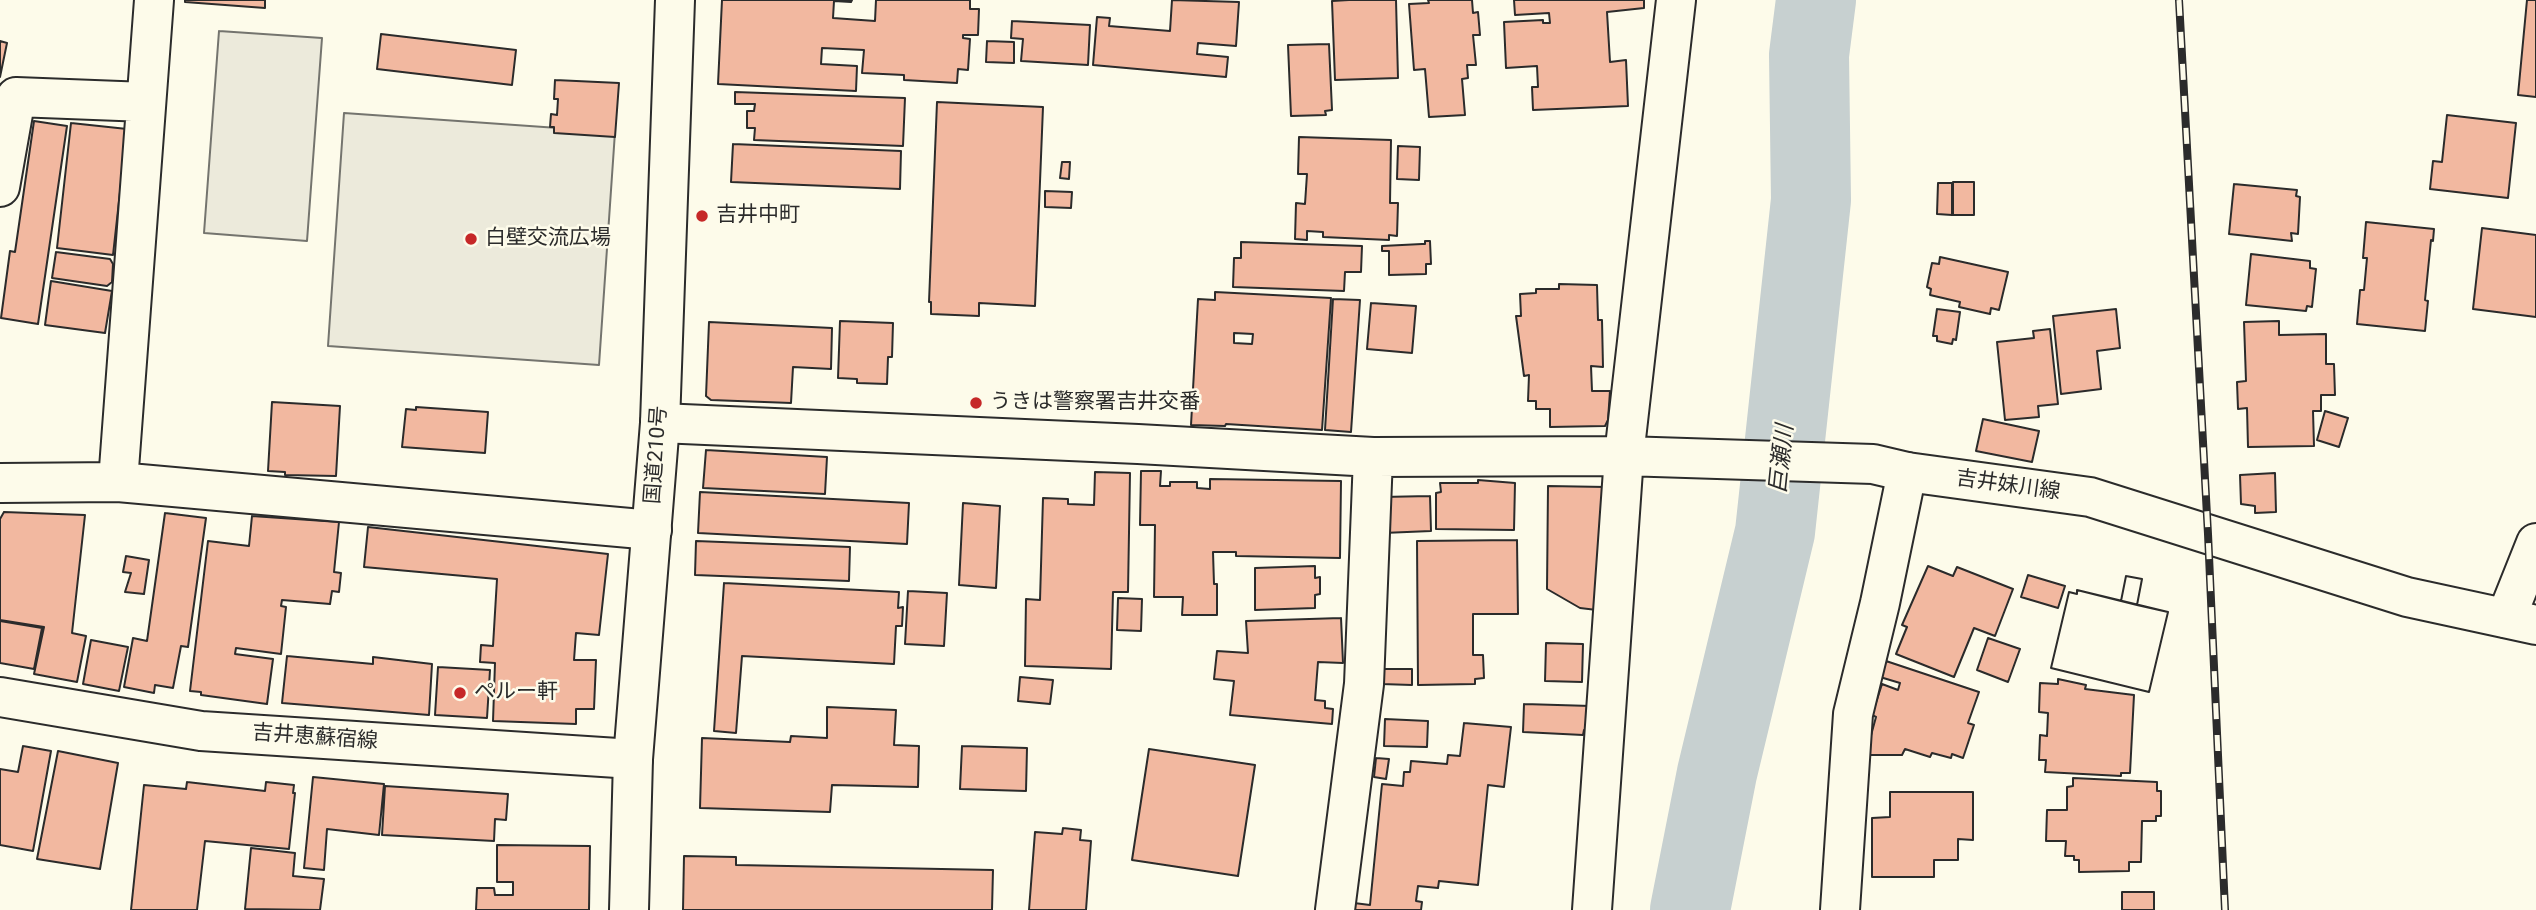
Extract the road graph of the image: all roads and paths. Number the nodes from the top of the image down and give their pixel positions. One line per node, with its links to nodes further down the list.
1 (154, 0): 4 (main road)
2 (675, 0): 6 (main road, 国道210号)
3 (1676, 0): 8 (main road)
4 (146, 102): 5 (main road); 10 (main road)
5 (0, 187)
6 (660, 423): 7 (main road, 吉井妹川線); 12 (main road, 国道210号)
7 (1373, 457): 8 (main road, 吉井妹川線); 18 (main road)
8 (1638, 457): 9 (main road, 吉井妹川線); 19 (main road)
9 (1890, 468): 14 (main road, 吉井妹川線); 20 (main road)
10 (118, 482): 11 (main road); 12 (main road)
11 (0, 483)
12 (652, 530): 16 (main road, 国道210号)
13 (2536, 543): 14 (main road)
14 (2521, 622)
15 (0, 697): 16 (main road, 吉井恵蘇宿線)
16 (633, 760): 17 (main road, 国道210号)
17 (629, 910)
18 (1335, 910)
19 (1592, 910)
20 (1840, 910)

